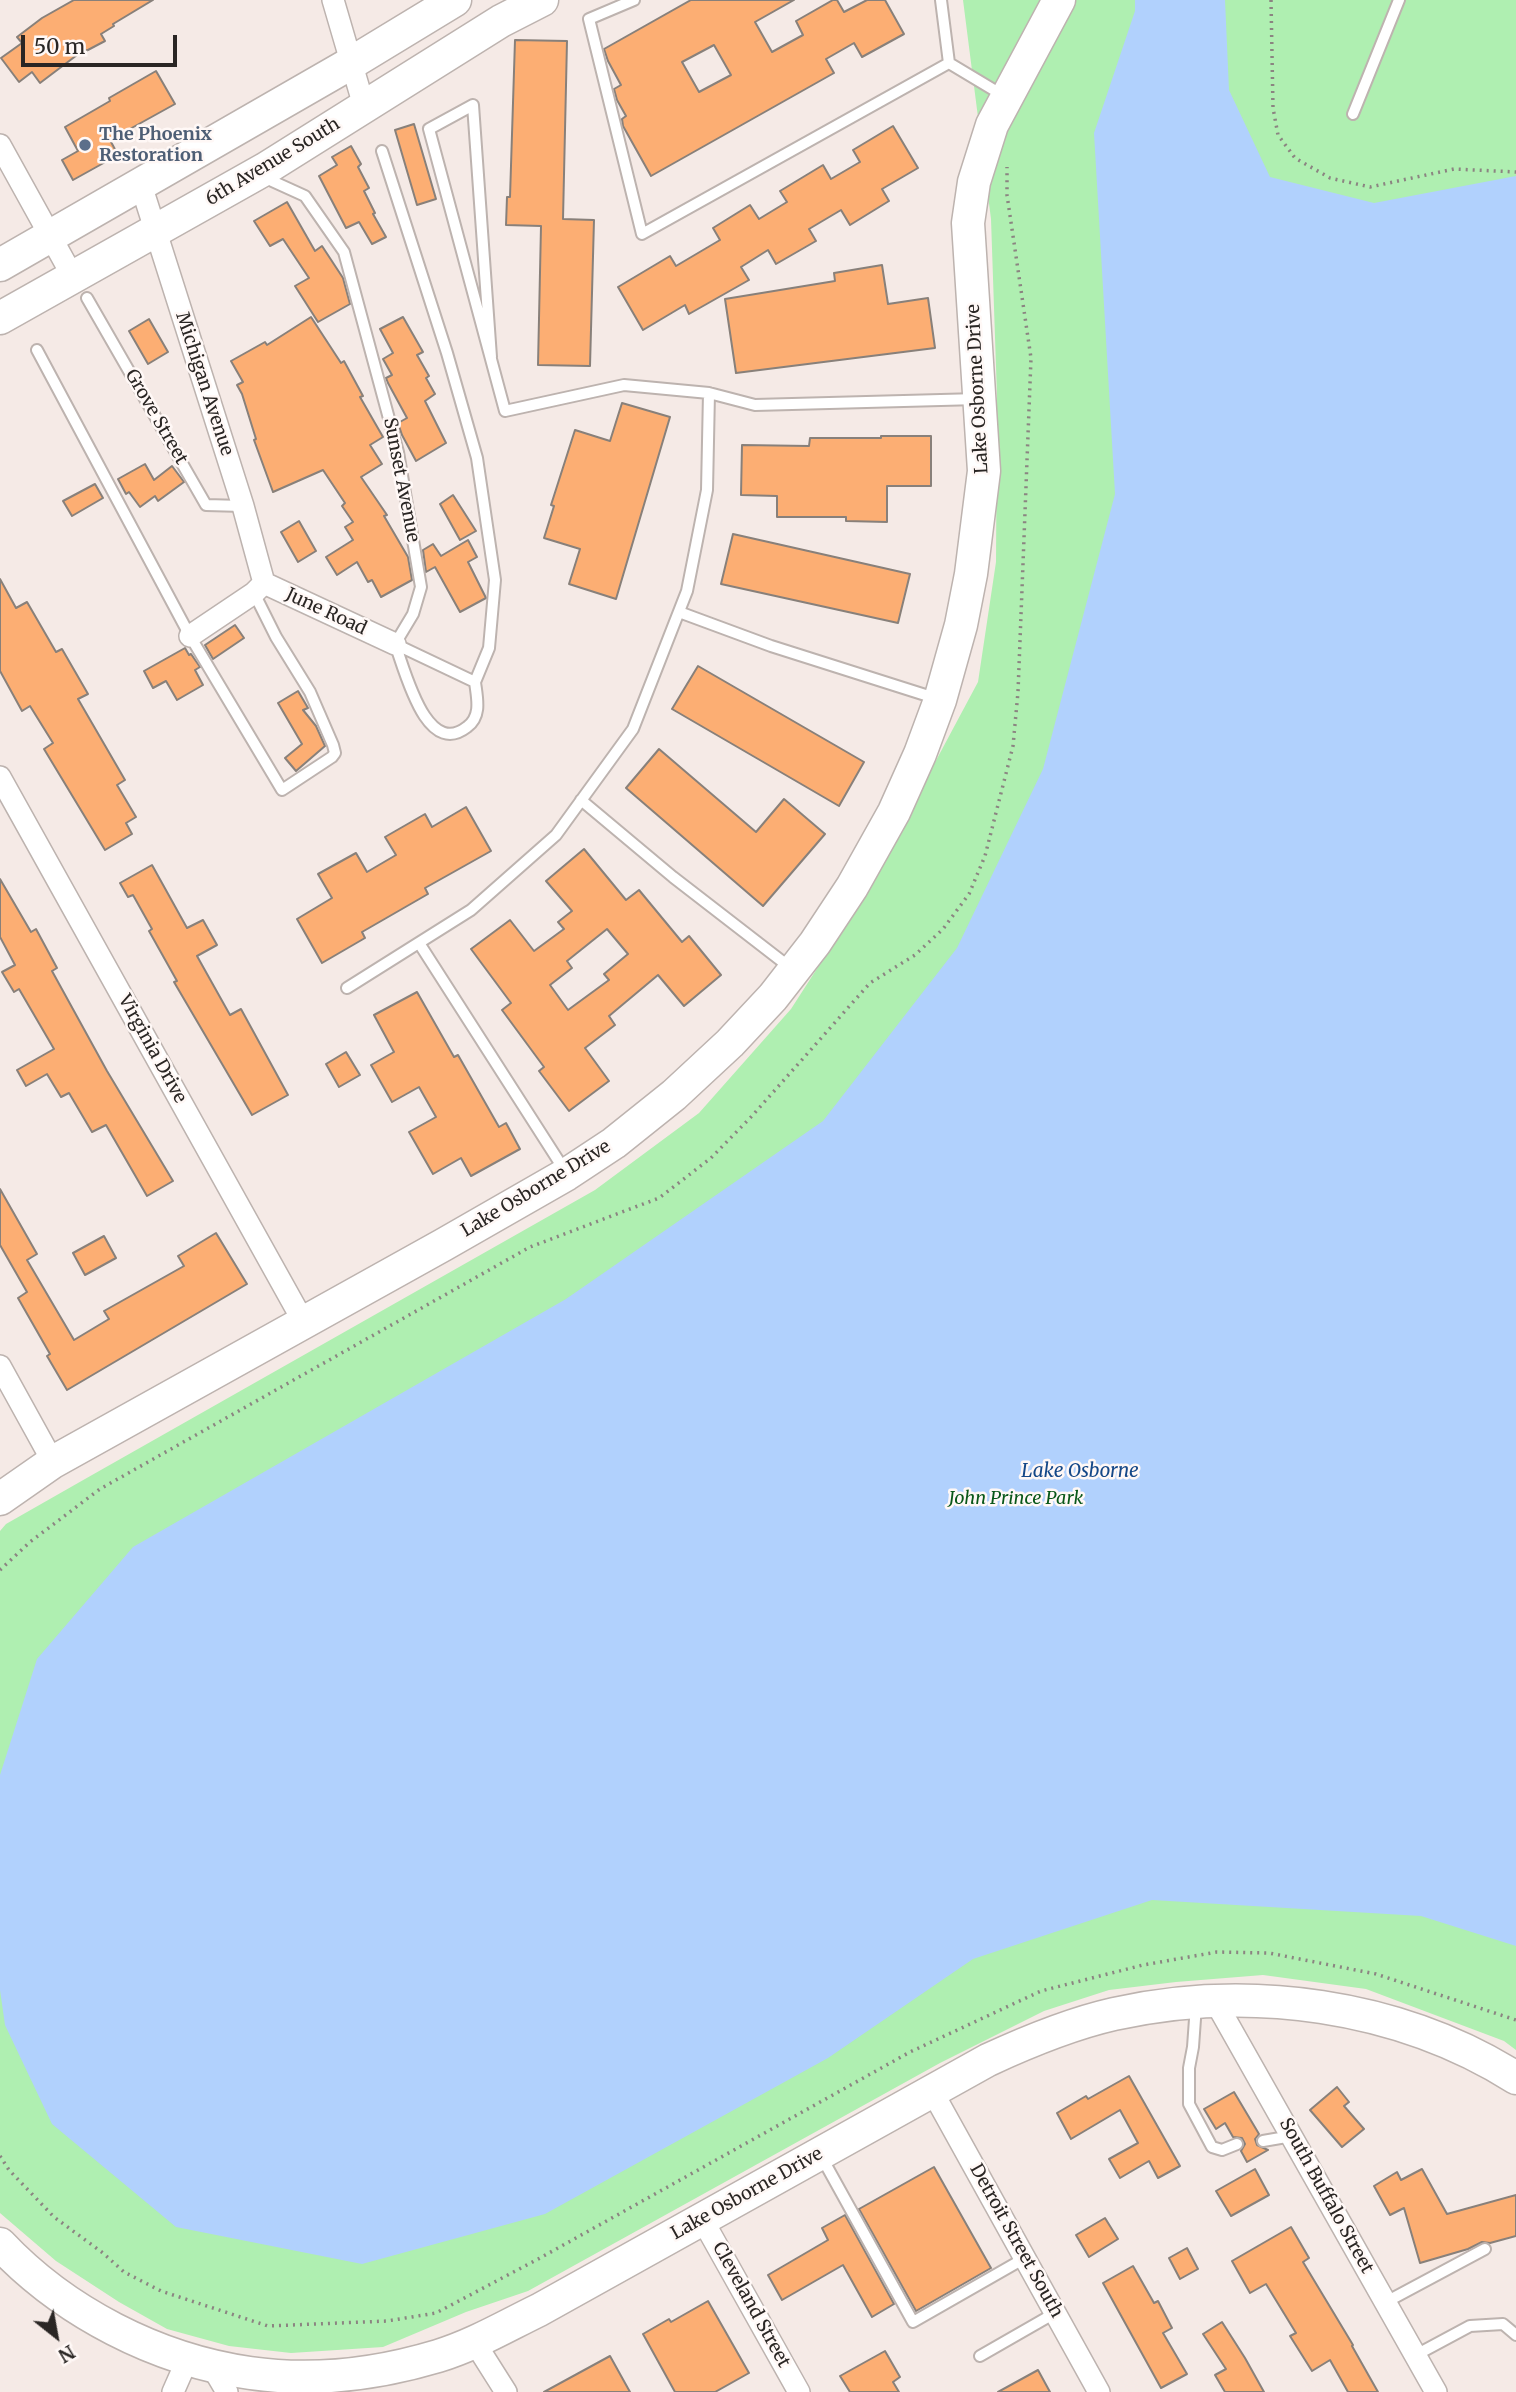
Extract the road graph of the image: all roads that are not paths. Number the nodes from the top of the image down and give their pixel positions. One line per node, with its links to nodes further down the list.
1 (333, 0): 8 (street)
2 (455, 0): 8 (street)
3 (542, 0): 11 (street, 6th Avenue South)
4 (634, 0): 9 (lane)
5 (942, 0): 9 (lane)
6 (1059, 0): 10 (street, Lake Osborne Drive)
7 (1399, 0): 12 (lane)
8 (353, 62): 11 (street); 16 (street)
9 (949, 62): 10 (lane)
10 (1007, 98): 25 (street, Lake Osborne Drive)
11 (364, 107): 15 (street, 6th Avenue South)
12 (1353, 114)
13 (0, 145): 18 (street, Grove Street)
14 (382, 151): 31 (lane)
15 (265, 169): 17 (street, 6th Avenue South); 30 (lane, Sunset Avenue)
16 (141, 185): 17 (street, Michigan Avenue); 18 (street)
17 (155, 230): 20 (street, 6th Avenue South); 26 (street, Michigan Avenue)
18 (51, 236): 19 (street); 20 (street, Grove Street)
19 (0, 265)
20 (80, 288): 21 (street, 6th Avenue South); 26 (lane, Grove Street)
21 (0, 318)
22 (37, 350): 29 (lane)
23 (491, 357): 23 (lane); 24 (lane)
24 (709, 393): 25 (lane); 28 (lane)
25 (981, 398): 32 (street, Lake Osborne Drive)
26 (243, 506): 27 (street, Michigan Avenue)
27 (259, 588): 29 (street); 29 (lane); 30 (street, June Road)
28 (679, 612): 32 (lane); 34 (lane)
29 (190, 636)
30 (395, 644): 31 (lane); 31 (lane)
31 (475, 682)
32 (940, 700): 36 (street, Lake Osborne Drive)
33 (0, 777): 39 (street, Virginia Drive)
34 (581, 800): 35 (lane); 36 (lane)
35 (419, 943): 37 (lane); 38 (lane)
36 (793, 970): 38 (street, Lake Osborne Drive)
37 (347, 988)
38 (567, 1174): 39 (street, Lake Osborne Drive)
39 (303, 1321): 41 (street, Lake Osborne Drive)
40 (0, 1366): 41 (street)
41 (53, 1462): 42 (street, Lake Osborne Drive)
42 (0, 1499)
43 (1206, 2002): 44 (street, Lake Osborne Drive); 45 (street, Lake Osborne Drive); 46 (street, South Buffalo Street); 48 (lane)
44 (1516, 2078)
45 (932, 2091): 49 (street, Lake Osborne Drive); 53 (street, Detroit Street South)
46 (1292, 2136): 47 (lane); 54 (street, South Buffalo Street)
47 (1262, 2141)
48 (1237, 2144)
49 (820, 2153): 50 (street, Lake Osborne Drive); 53 (lane)
50 (702, 2219): 57 (street, Lake Osborne Drive); 64 (street, Cleveland Street)
51 (0, 2244): 60 (street, Lake Osborne Drive)
52 (1485, 2249): 54 (lane)
53 (1025, 2258): 55 (street, Detroit Street South)
54 (1386, 2302): 58 (street, South Buffalo Street)
55 (1055, 2313): 59 (lane); 65 (street, Detroit Street South)
56 (1516, 2335): 58 (lane)
57 (475, 2343): 60 (street, Lake Osborne Drive); 63 (street)
58 (1416, 2355): 66 (street, South Buffalo Street)
59 (980, 2356)
60 (200, 2362): 61 (street); 62 (street)
61 (173, 2392)
62 (226, 2392)
63 (506, 2392)
64 (799, 2392)
65 (1099, 2392)
66 (1436, 2392)

